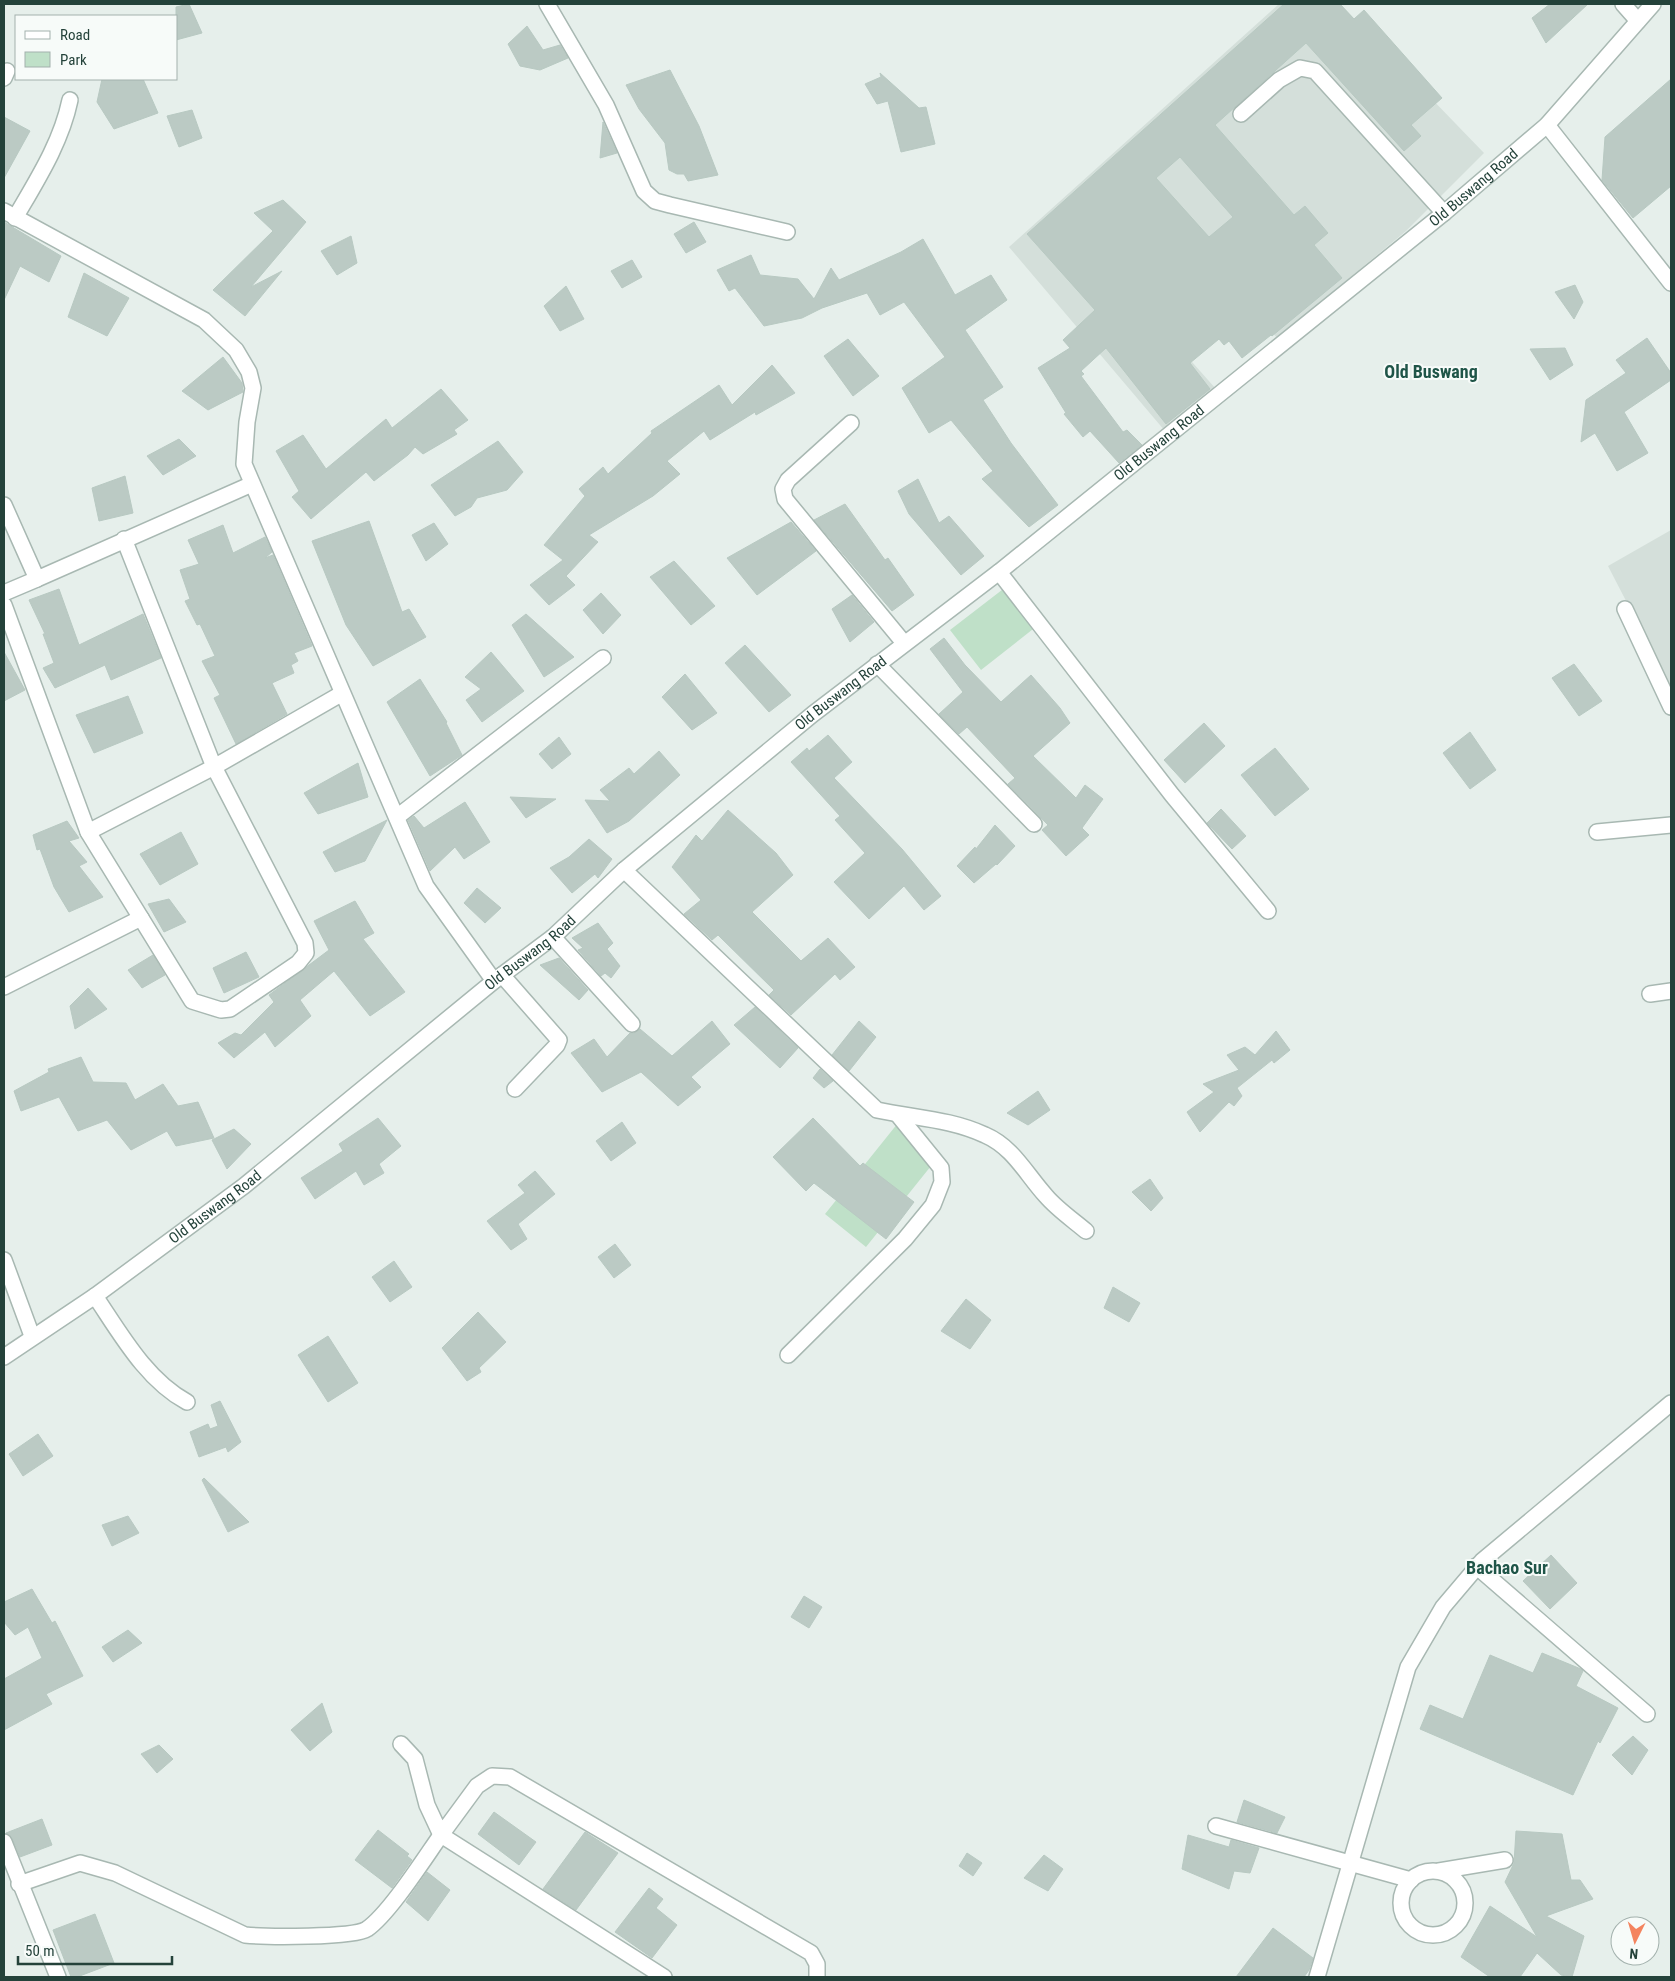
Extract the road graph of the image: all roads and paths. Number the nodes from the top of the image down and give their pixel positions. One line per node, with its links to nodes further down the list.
1 (547, 4): 10 (street)
2 (1623, 4): 4 (street)
3 (1653, 4): 4 (street, Old Buswang Road)
4 (1638, 20): 7 (street, Old Buswang Road)
5 (70, 100): 9 (street)
6 (1242, 114): 8 (street)
7 (1547, 125): 8 (street, Old Buswang Road); 11 (street)
8 (1444, 213): 16 (street, Old Buswang Road)
9 (10, 214): 13 (street)
10 (787, 232)
11 (1671, 283)
12 (851, 423): 21 (street)
13 (252, 484): 15 (street); 24 (street)
14 (4, 505): 17 (street)
15 (124, 539): 17 (street); 26 (street)
16 (999, 572): 21 (street, Old Buswang Road); 33 (street)
17 (37, 579): 18 (street)
18 (4, 593)
19 (4, 604): 30 (street)
20 (1625, 609): 25 (street)
21 (904, 642): 23 (street, Old Buswang Road)
22 (603, 658): 27 (street)
23 (877, 664): 28 (street); 32 (street, Old Buswang Road)
24 (341, 694): 26 (street); 27 (street)
25 (1671, 707)
26 (214, 767): 30 (street); 34 (street)
27 (397, 817): 36 (street)
28 (1034, 824)
29 (1671, 826): 31 (street)
30 (88, 832): 34 (street)
31 (1597, 832)
32 (624, 870): 35 (street, Old Buswang Road); 42 (street)
33 (1268, 911)
34 (141, 918): 37 (street)
35 (553, 937): 36 (street, Old Buswang Road); 40 (street)
36 (498, 978): 41 (street); 45 (street, Old Buswang Road)
37 (4, 986)
38 (1671, 991): 39 (street)
39 (1650, 994)
40 (632, 1024)
41 (514, 1089)
42 (898, 1115): 43 (street); 47 (street)
43 (1086, 1231)
44 (4, 1260): 46 (street)
45 (95, 1296): 46 (street, Old Buswang Road); 49 (street)
46 (32, 1336): 48 (street, Old Buswang Road)
47 (788, 1355)
48 (4, 1356)
49 (187, 1402)
50 (1671, 1404): 51 (street)
51 (1476, 1566): 52 (street); 58 (street)
52 (1647, 1714)
53 (401, 1744): 55 (street)
54 (1216, 1826): 58 (street)
55 (441, 1835): 61 (street); 63 (street); 64 (street)
56 (4, 1842): 61 (street)
57 (1506, 1860): 59 (street)
58 (1351, 1864): 60 (street); 65 (street)
59 (1440, 1871): 60 (street); 60 (street)
60 (1410, 1880)
61 (20, 1884): 62 (street)
62 (58, 1977)
63 (664, 1977)
64 (817, 1977)
65 (1317, 1977)

